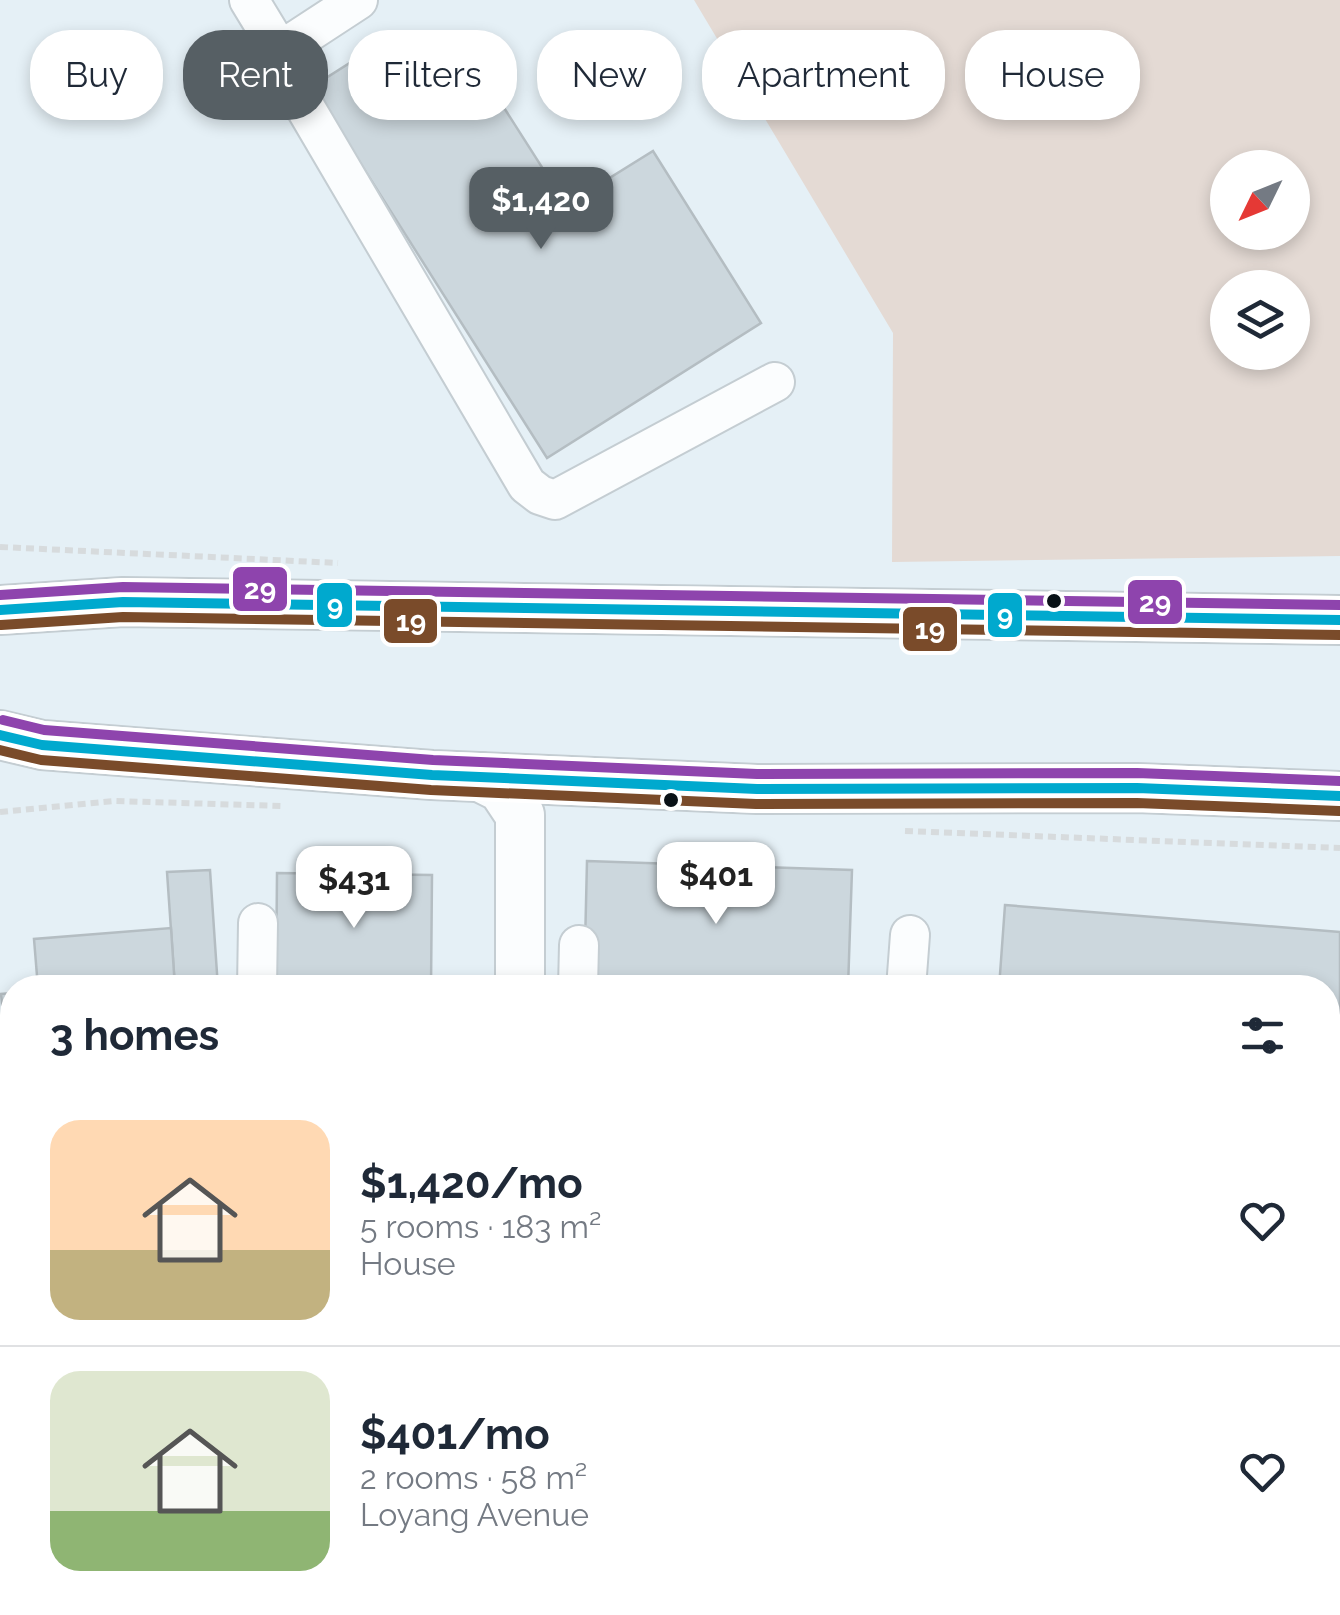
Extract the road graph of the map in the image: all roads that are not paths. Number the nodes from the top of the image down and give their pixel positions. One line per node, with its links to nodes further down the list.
1 (249, 0): 3 (street)
2 (358, 0): 4 (street)
3 (267, 30)
4 (312, 30)
5 (313, 120): 6 (street)
6 (776, 382)
7 (0, 610): 8 (main road)
8 (1340, 620)
9 (0, 735): 10 (main road)
10 (480, 777): 11 (main road); 16 (main road)
11 (1340, 796)
12 (258, 924): 15 (street)
13 (910, 934): 18 (street)
14 (578, 944): 17 (street)
15 (257, 975)
16 (520, 975)
17 (578, 975)
18 (907, 975)

